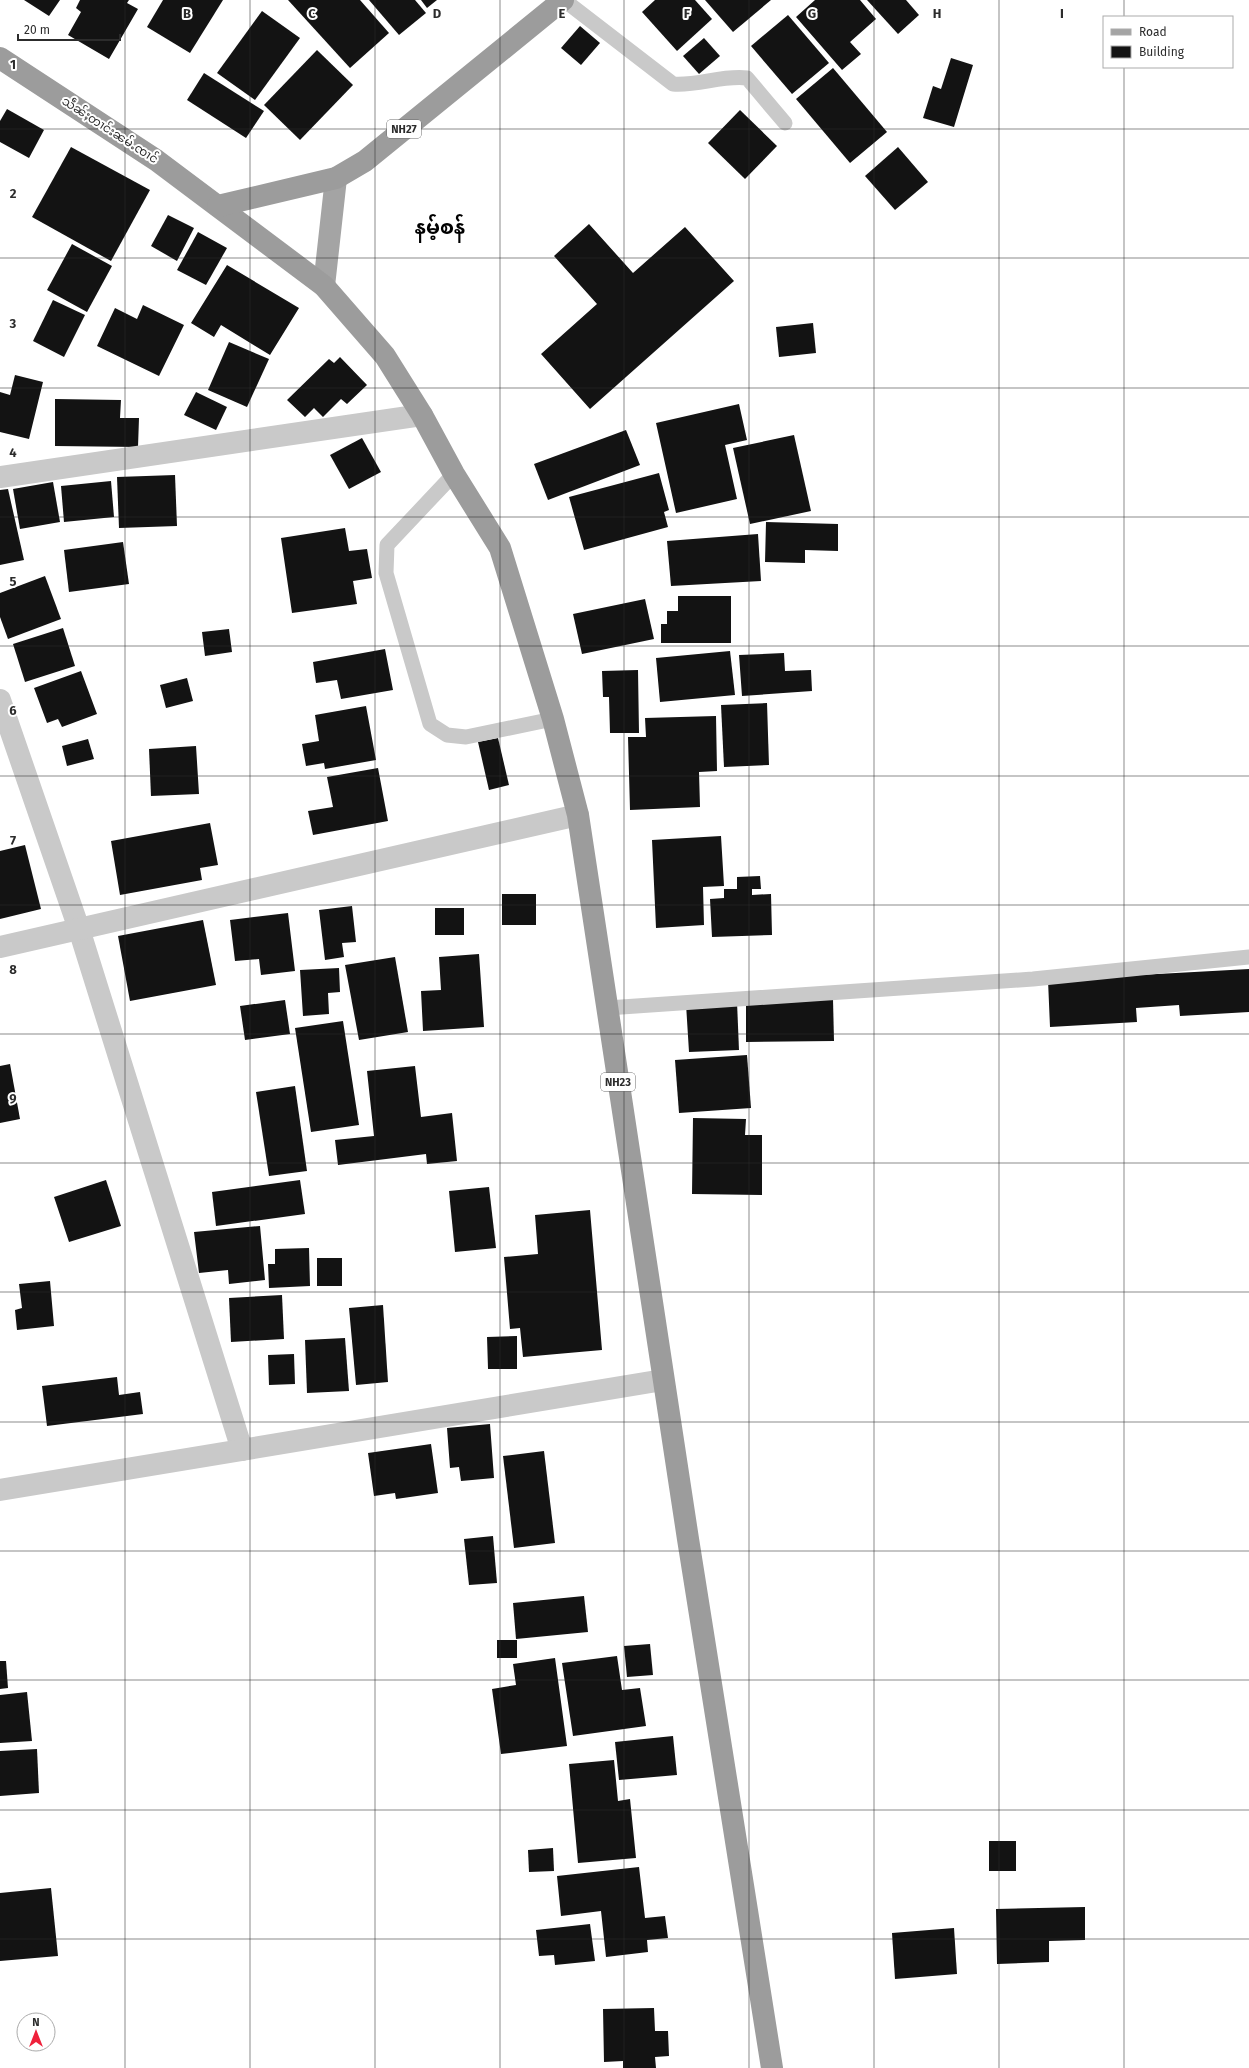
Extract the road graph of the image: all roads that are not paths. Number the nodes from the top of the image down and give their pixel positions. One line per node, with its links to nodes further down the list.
1 (563, 0): 3 (lane); 4 (highway, NH27)
2 (0, 58): 5 (highway, သဵၼ်ႈတၢင်းၼမ်ႉၸၢင်)
3 (785, 123)
4 (336, 178): 5 (highway, NH27); 6 (main road)
5 (218, 206): 6 (highway, NH23)
6 (324, 286): 7 (highway, NH23)
7 (422, 415): 8 (highway, NH23); 9 (street)
8 (454, 474): 11 (highway, NH23); 11 (lane)
9 (0, 477)
10 (0, 700): 13 (street)
11 (553, 719): 12 (highway, NH23)
12 (578, 815): 13 (street); 16 (highway, NH23)
13 (79, 929): 14 (street); 18 (street)
14 (0, 947)
15 (1249, 957): 16 (lane)
16 (607, 1008): 17 (highway, NH23)
17 (663, 1380): 18 (street); 20 (highway, NH23)
18 (242, 1450): 19 (street)
19 (0, 1490)
20 (772, 2068)

